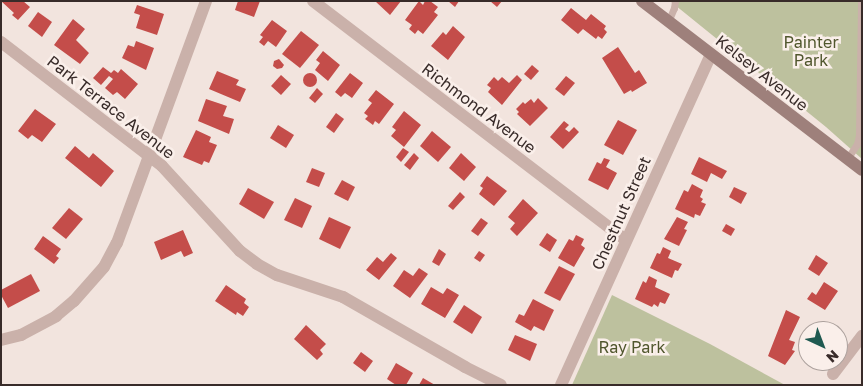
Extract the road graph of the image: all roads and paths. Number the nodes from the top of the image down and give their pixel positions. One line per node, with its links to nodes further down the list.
1 (206, 1): 9 (street)
2 (313, 1): 12 (street, Richmond Avenue)
3 (642, 1): 6 (street, Kelsey Avenue)
4 (675, 1): 6 (lane)
5 (861, 1): 10 (lane)
6 (668, 22): 8 (street, Kelsey Avenue)
7 (1, 42): 9 (street, Park Terrace Avenue)
8 (711, 54): 10 (street, Kelsey Avenue); 12 (street, Chestnut Street)
9 (149, 155): 14 (street); 16 (street, Park Terrace Avenue)
10 (847, 159): 11 (street, Kelsey Avenue)
11 (862, 170)
12 (626, 240): 17 (street, Chestnut Street)
13 (862, 336): 15 (street)
14 (1, 340)
15 (833, 374)
16 (501, 385)
17 (561, 385)

